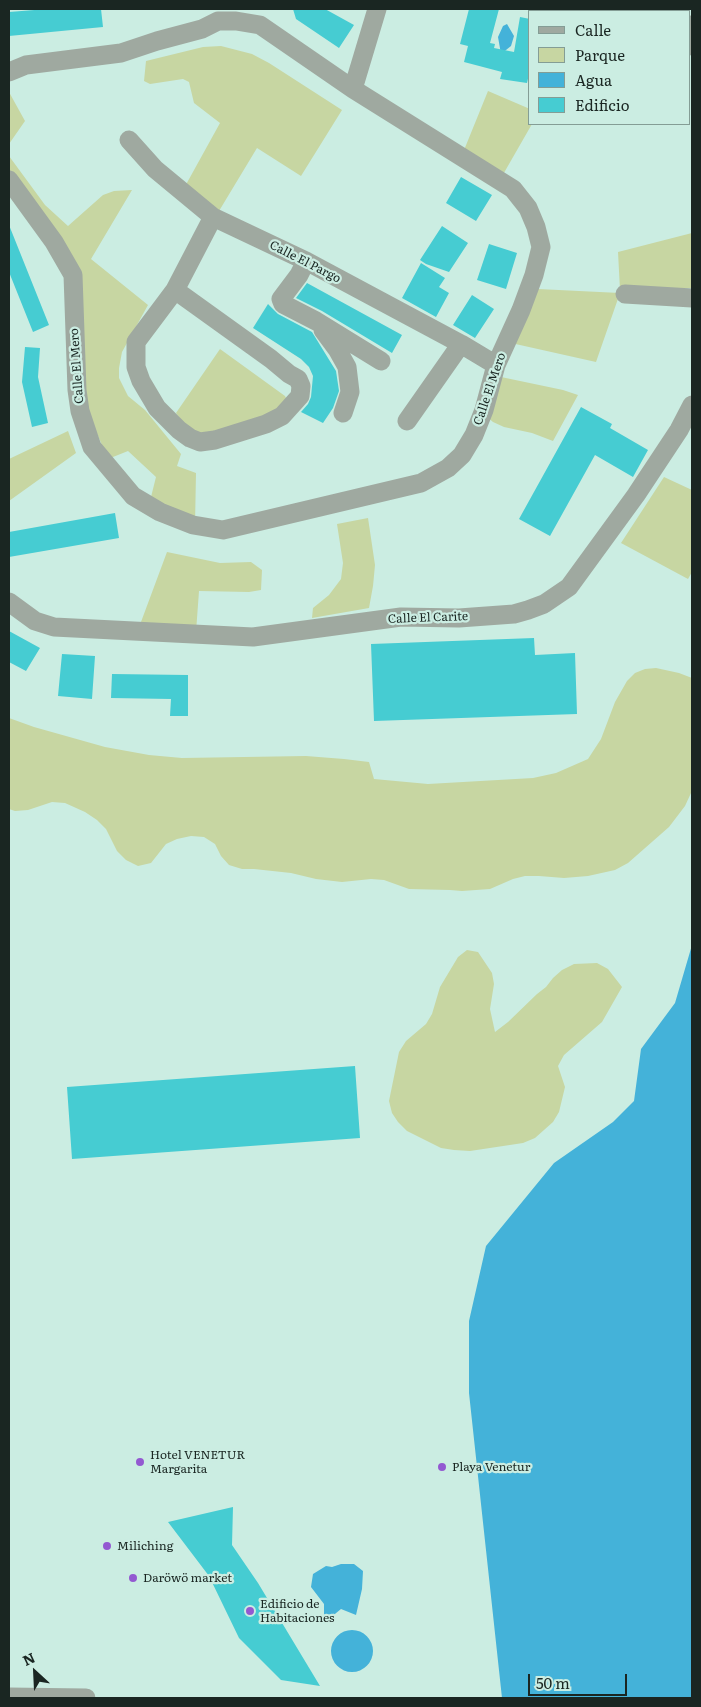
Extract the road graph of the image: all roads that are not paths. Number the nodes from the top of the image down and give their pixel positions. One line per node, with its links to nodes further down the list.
1 (377, 9): 3 (street)
2 (9, 72): 3 (street, Calle El Mero)
3 (353, 89): 14 (street, Calle El Mero)
4 (128, 140): 6 (street, Calle El Pargo)
5 (9, 180): 14 (street, Calle El Mero)
6 (213, 217): 7 (street, Calle El Pargo); 8 (street)
7 (306, 261): 11 (street); 12 (street, Calle El Pargo)
8 (175, 290): 8 (street)
9 (625, 294): 10 (street)
10 (692, 298)
11 (316, 321): 13 (street); 16 (street)
12 (461, 344): 14 (street, Calle El Pargo); 17 (street)
13 (381, 361)
14 (496, 365)
15 (692, 405): 18 (street, Calle El Carite)
16 (343, 413)
17 (407, 420)
18 (9, 602)
19 (9, 1697): 20 (street)
20 (86, 1698)

